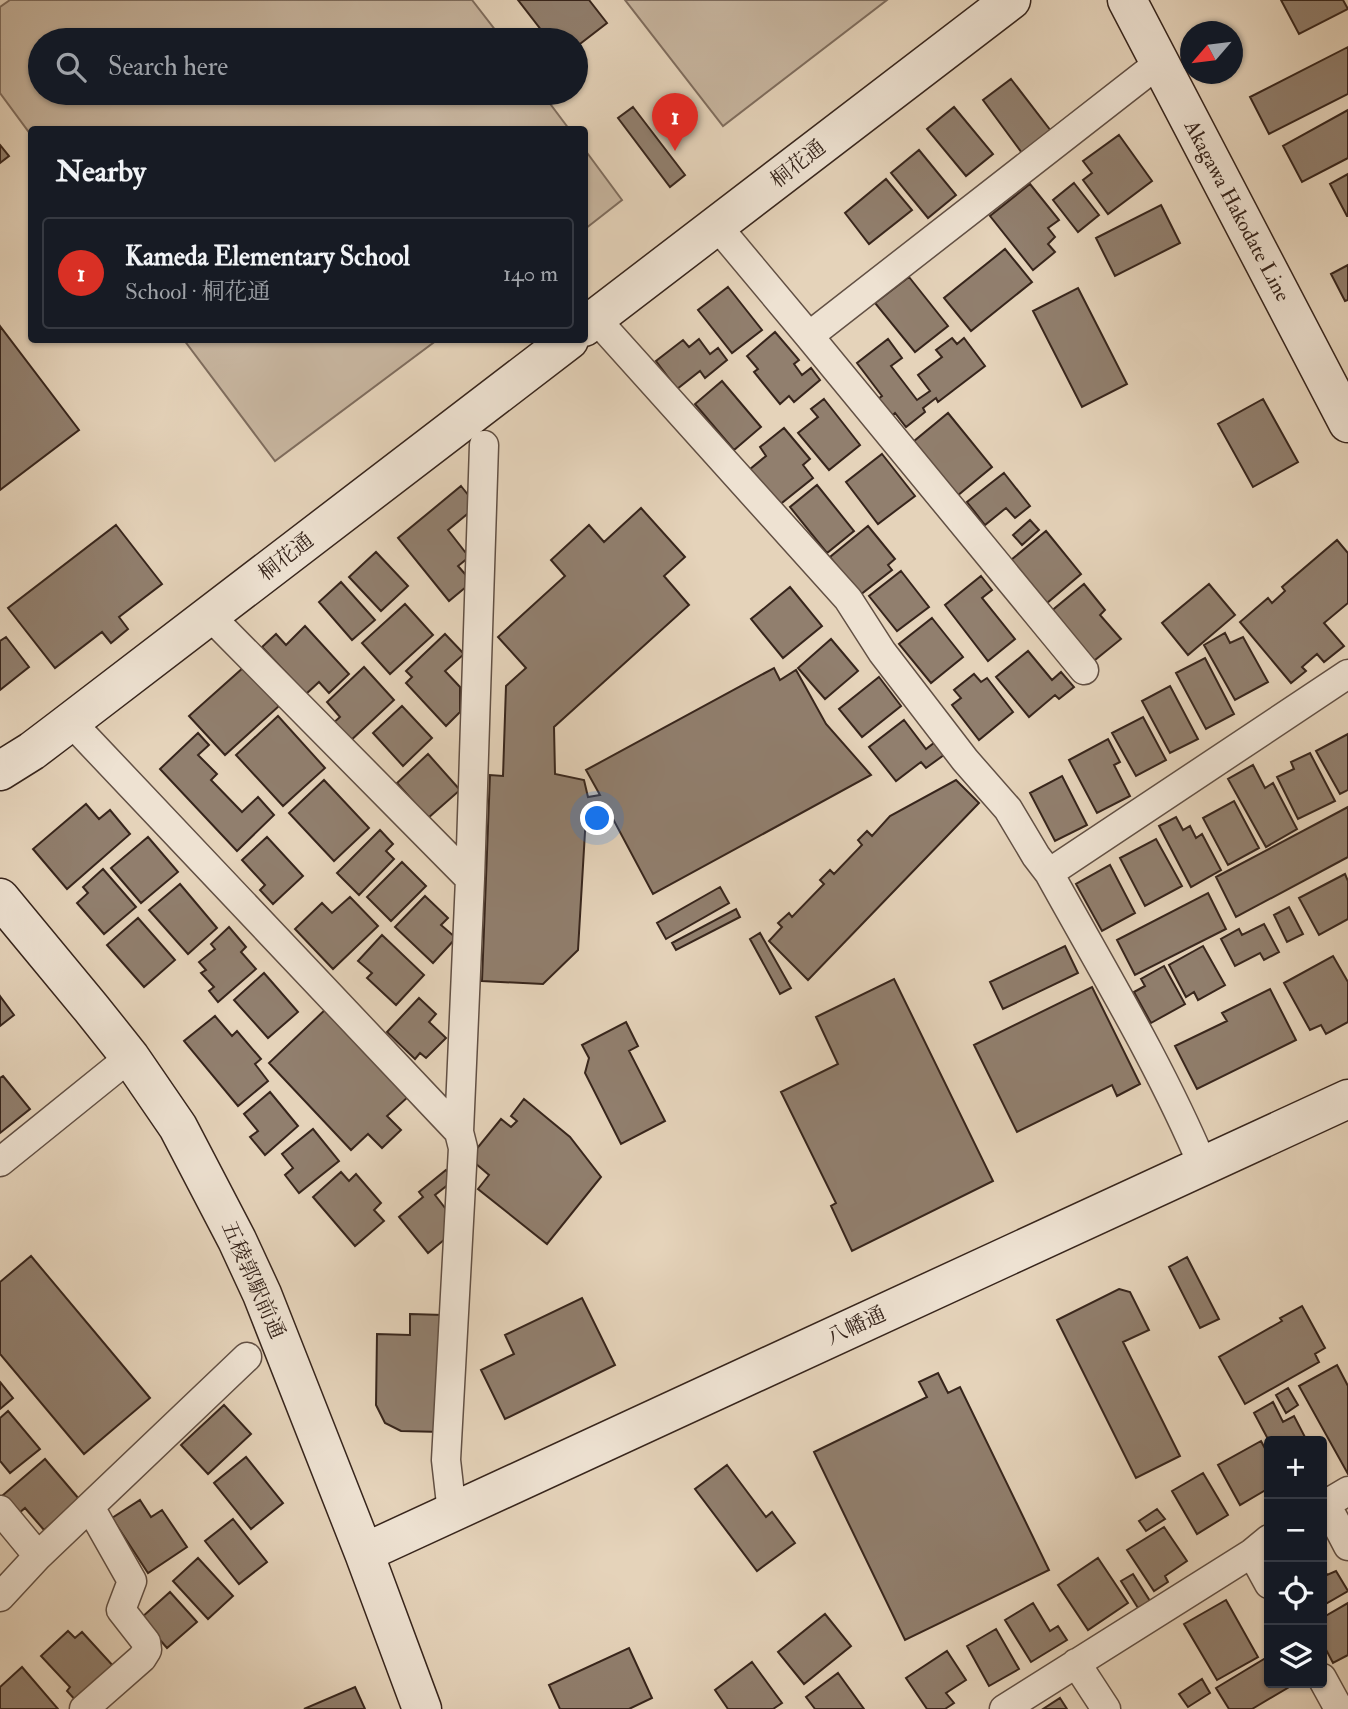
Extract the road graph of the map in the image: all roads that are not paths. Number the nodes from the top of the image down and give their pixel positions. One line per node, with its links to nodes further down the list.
1 (1011, 0): 4 (street, 桐花通)
2 (1127, 0): 3 (street, Akagawa Hakodate Line)
3 (1159, 63): 7 (street); 9 (street, Akagawa Hakodate Line)
4 (717, 226): 5 (street, 桐花通); 7 (street)
5 (588, 325)
6 (588, 334): 16 (street)
7 (809, 336): 12 (street)
8 (565, 343): 11 (street, 桐花通)
9 (1348, 423)
10 (484, 445): 17 (street)
11 (209, 615): 14 (street, 桐花通); 17 (street)
12 (1084, 670)
13 (1348, 674): 16 (street)
14 (71, 722): 15 (street, 桐花通); 21 (street)
15 (0, 771)
16 (1049, 873): 23 (street)
17 (470, 879): 21 (street)
18 (0, 898): 19 (street, 五稜郭駅前通)
19 (130, 1057): 22 (street); 31 (street, 五稜郭駅前通)
20 (1348, 1099): 23 (street, 八幡通)
21 (459, 1132): 28 (street)
22 (0, 1162)
23 (1203, 1166): 28 (street, 八幡通)
24 (247, 1357): 26 (street)
25 (1332, 1500): 30 (street)
26 (90, 1507): 32 (street); 36 (street)
27 (0, 1510): 32 (street)
28 (452, 1513): 31 (street, 八幡通)
29 (1261, 1546): 34 (street)
30 (1348, 1546)
31 (364, 1553): 37 (street, 五稜郭駅前通)
32 (38, 1556): 33 (street)
33 (0, 1597)
34 (1076, 1663): 38 (street); 39 (street)
35 (1327, 1687): 40 (street)
36 (85, 1709)
37 (422, 1709)
38 (1004, 1709)
39 (1106, 1709)
40 (1339, 1709)

